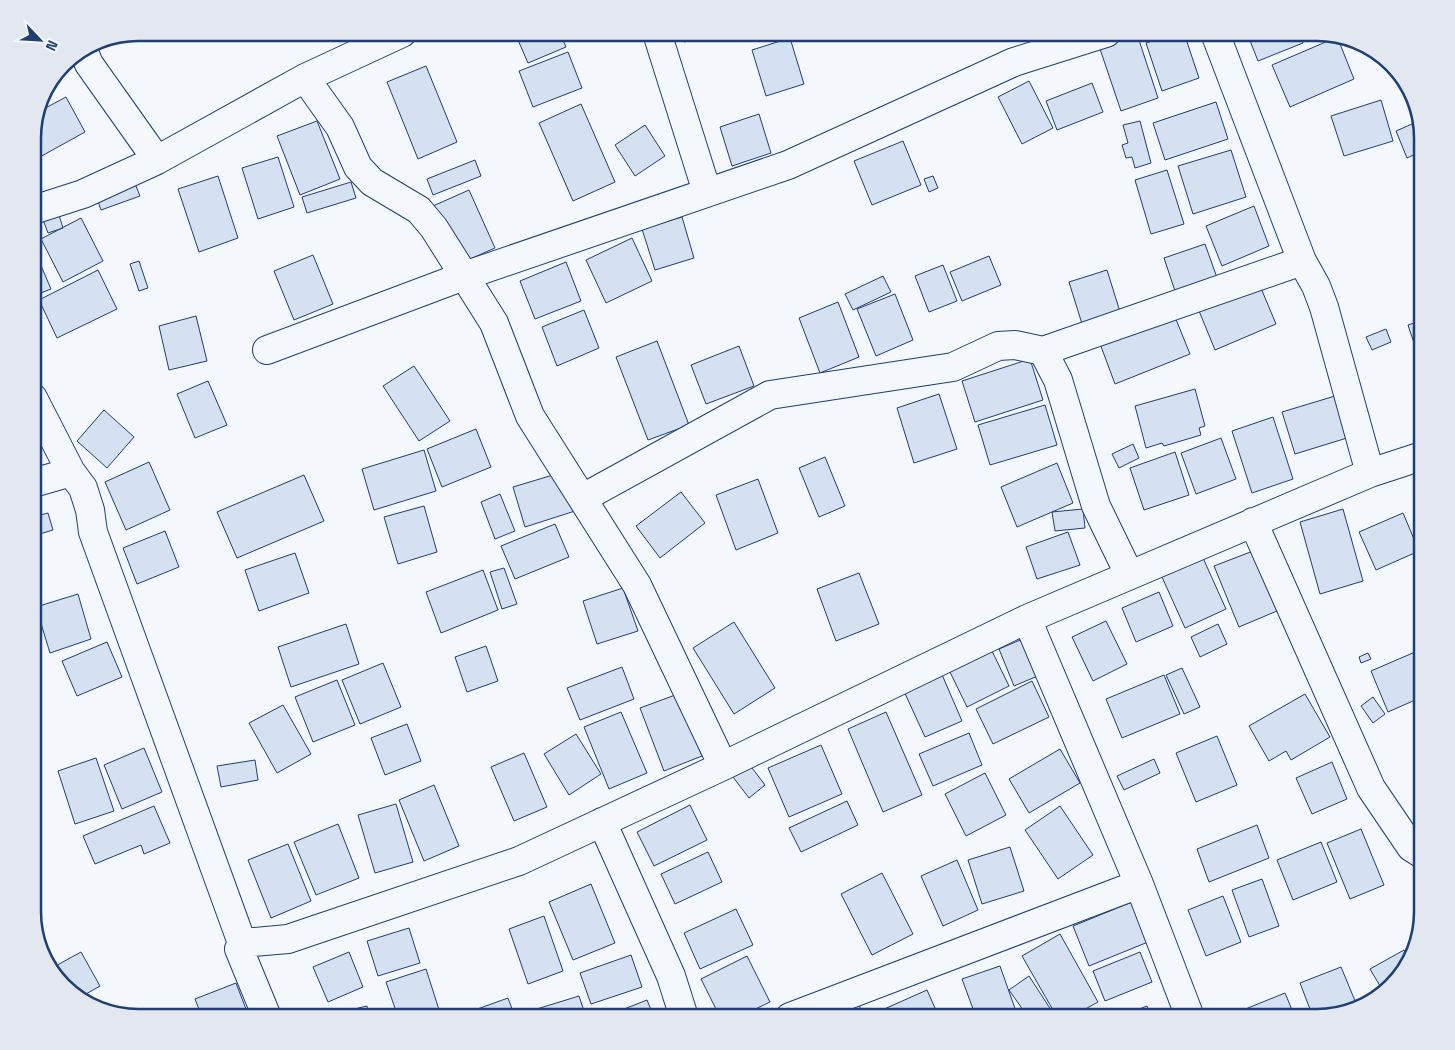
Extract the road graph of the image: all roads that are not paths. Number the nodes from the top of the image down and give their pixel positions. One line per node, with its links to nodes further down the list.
1 (383, 41): 6 (street)
2 (660, 41): 8 (street)
3 (1078, 41): 8 (street)
4 (1218, 41): 10 (street)
5 (86, 57): 7 (street)
6 (305, 78): 7 (street); 11 (street)
7 (157, 160): 9 (street)
8 (707, 192): 11 (street)
9 (41, 207)
10 (1302, 261): 13 (street); 17 (street)
11 (464, 276): 12 (street); 19 (street)
12 (267, 350)
13 (1043, 351): 19 (street); 21 (street)
14 (41, 413): 16 (street)
15 (1414, 459): 17 (street)
16 (72, 472): 18 (street); 27 (street)
17 (1370, 473): 20 (street)
18 (41, 481)
19 (583, 498): 23 (street)
20 (1253, 522): 21 (street); 25 (street)
21 (1129, 574): 22 (street)
22 (1027, 619): 23 (street); 26 (street)
23 (723, 766): 24 (street)
24 (602, 822): 27 (street); 29 (street)
25 (1414, 849)
26 (1139, 884): 30 (street); 31 (street)
27 (242, 943): 28 (street)
28 (263, 1009)
29 (681, 1009)
30 (813, 1009)
31 (1187, 1009)

